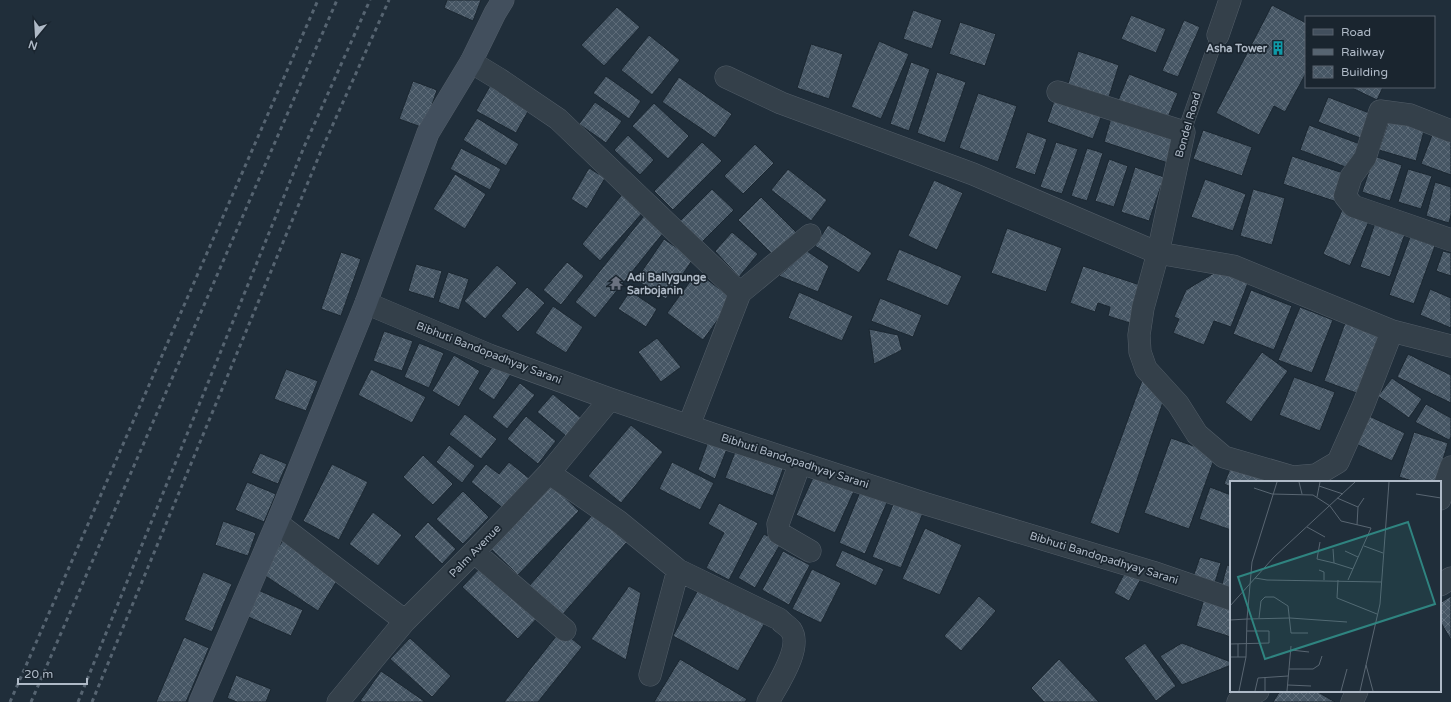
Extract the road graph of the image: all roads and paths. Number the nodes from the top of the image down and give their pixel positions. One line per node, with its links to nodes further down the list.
1 (503, 0): 4 (main road)
2 (1228, 0): 3 (street, Bondel Road)
3 (1218, 34): 8 (lane, Bondel Road)
4 (471, 62): 12 (street); 13 (main road)
5 (726, 77): 11 (street)
6 (1058, 92): 8 (street)
7 (1451, 131): 10 (street)
8 (1184, 132): 11 (street, Bondel Road)
9 (810, 235): 12 (street)
10 (1451, 240)
11 (1158, 253): 14 (street); 14 (street, Bondel Road)
12 (740, 293): 17 (street)
13 (366, 303): 16 (street, Bibhuti Bandopadhyay Sarani); 22 (main road)
14 (1392, 331): 15 (street)
15 (1451, 346)
16 (610, 399): 17 (street, Bibhuti Bandopadhyay Sarani); 20 (street, Palm Avenue)
17 (689, 425): 18 (street, Bibhuti Bandopadhyay Sarani)
18 (800, 463): 23 (street); 28 (street, Bibhuti Bandopadhyay Sarani)
19 (1451, 467): 21 (street)
20 (549, 473): 24 (street, Palm Avenue); 25 (street)
21 (1441, 496)
22 (277, 523): 29 (street); 34 (main road)
23 (810, 551)
24 (474, 552): 29 (street, Palm Avenue); 30 (street)
25 (678, 570): 31 (street); 36 (street)
26 (1451, 578): 27 (street)
27 (1441, 584)
28 (1230, 599)
29 (405, 621): 35 (street, Palm Avenue)
30 (565, 630)
31 (650, 676)
32 (1256, 692): 37 (street)
33 (1357, 692): 38 (street)
34 (200, 702)
35 (338, 702)
36 (768, 702)
37 (1238, 702)
38 (1352, 702)

